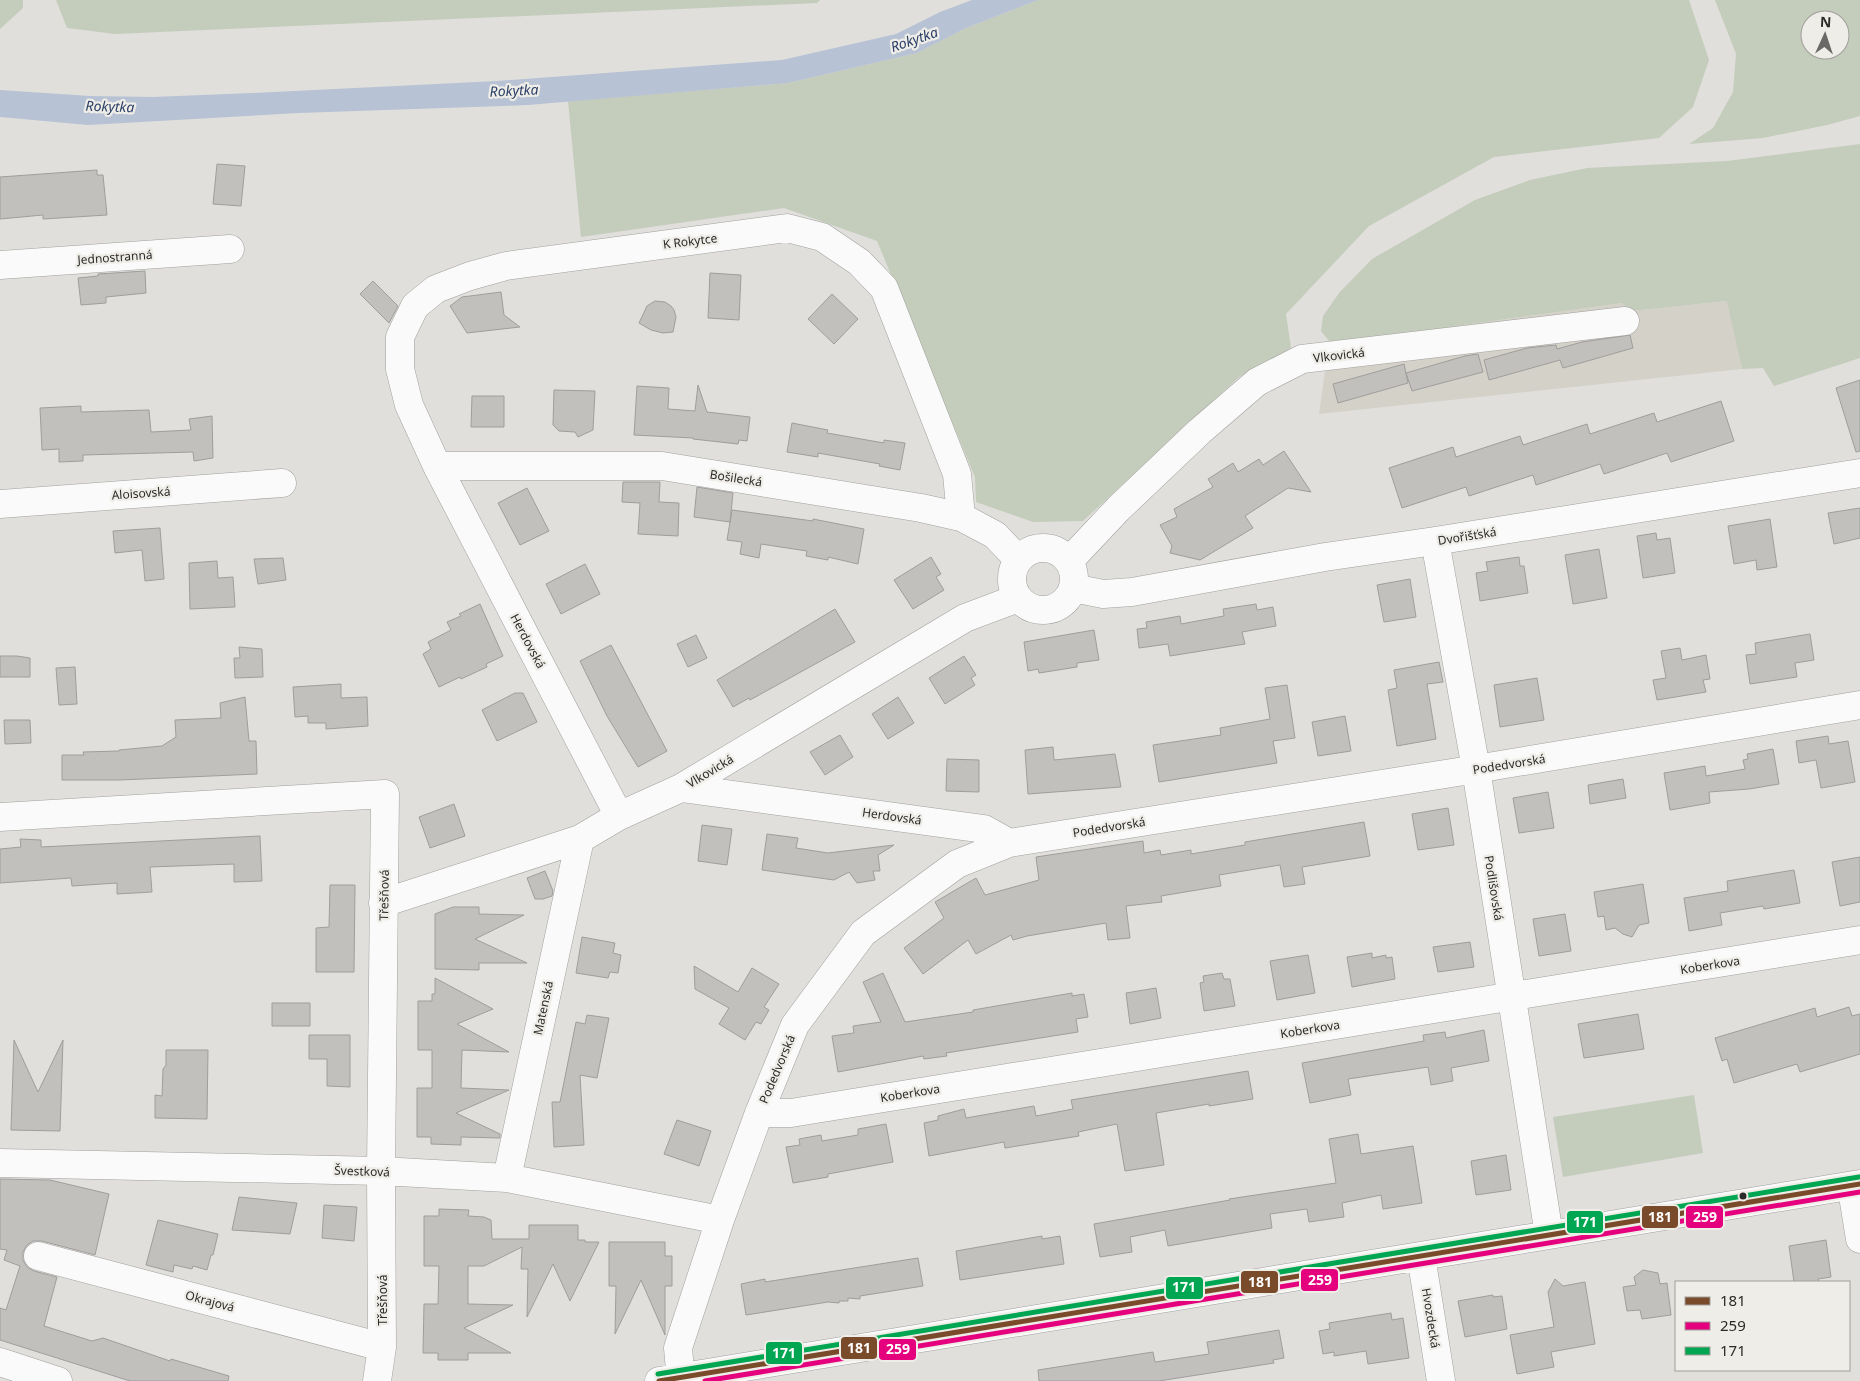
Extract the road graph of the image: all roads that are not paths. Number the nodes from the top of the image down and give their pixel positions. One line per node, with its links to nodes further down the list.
1 (230, 249): 2 (street, Jednostranná)
2 (0, 265)
3 (1625, 321): 11 (street, Vlkovická)
4 (437, 466): 8 (street, Bošilecká); 8 (street, K Rokytce); 17 (street, Herdovská)
5 (1860, 473): 9 (street, Dvořišťská)
6 (282, 483): 7 (street, Aloisovská)
7 (0, 504)
8 (961, 517): 10 (street, Bošilecká)
9 (1435, 541): 12 (street, Dvořišťská); 15 (street, Podlišovská)
10 (1018, 559): 11 (street); 13 (street)
11 (1069, 561): 12 (street)
12 (1074, 588): 13 (street)
13 (1018, 598): 16 (street, Vlkovická)
14 (1860, 705): 15 (street, Podedvorská)
15 (1476, 769): 20 (street, Podedvorská); 23 (street, Podlišovská)
16 (681, 788): 17 (street, Vlkovická); 20 (street, Herdovská)
17 (620, 816): 19 (street, Vlkovická)
18 (0, 817): 21 (street, Třešňová)
19 (580, 839): 21 (street, Vlkovická); 27 (street, Matenská)
20 (1009, 843): 24 (street, Podedvorská)
21 (383, 903): 26 (street, Třešňová)
22 (1860, 940): 23 (street, Koberkova)
23 (1510, 996): 24 (street, Koberkova); 30 (street, Podlišovská)
24 (759, 1113): 29 (street, Podedvorská)
25 (0, 1163): 26 (street, Švestková)
26 (381, 1171): 27 (street, Švestková); 36 (street, Třešňová)
27 (507, 1178): 29 (street, Švestková)
28 (1858, 1184): 30 (street); 31 (street)
29 (720, 1220): 38 (street, Podedvorská)
30 (1549, 1235): 35 (street)
31 (1860, 1239)
32 (1860, 1243): 33 (street)
33 (1860, 1253)
34 (38, 1256): 36 (street, Okrajová)
35 (1421, 1256): 38 (street); 41 (street, Hvozdecká)
36 (382, 1347): 40 (street, Třešňová)
37 (0, 1362): 39 (street)
38 (674, 1380)
39 (58, 1381)
40 (377, 1381)
41 (1441, 1381)

